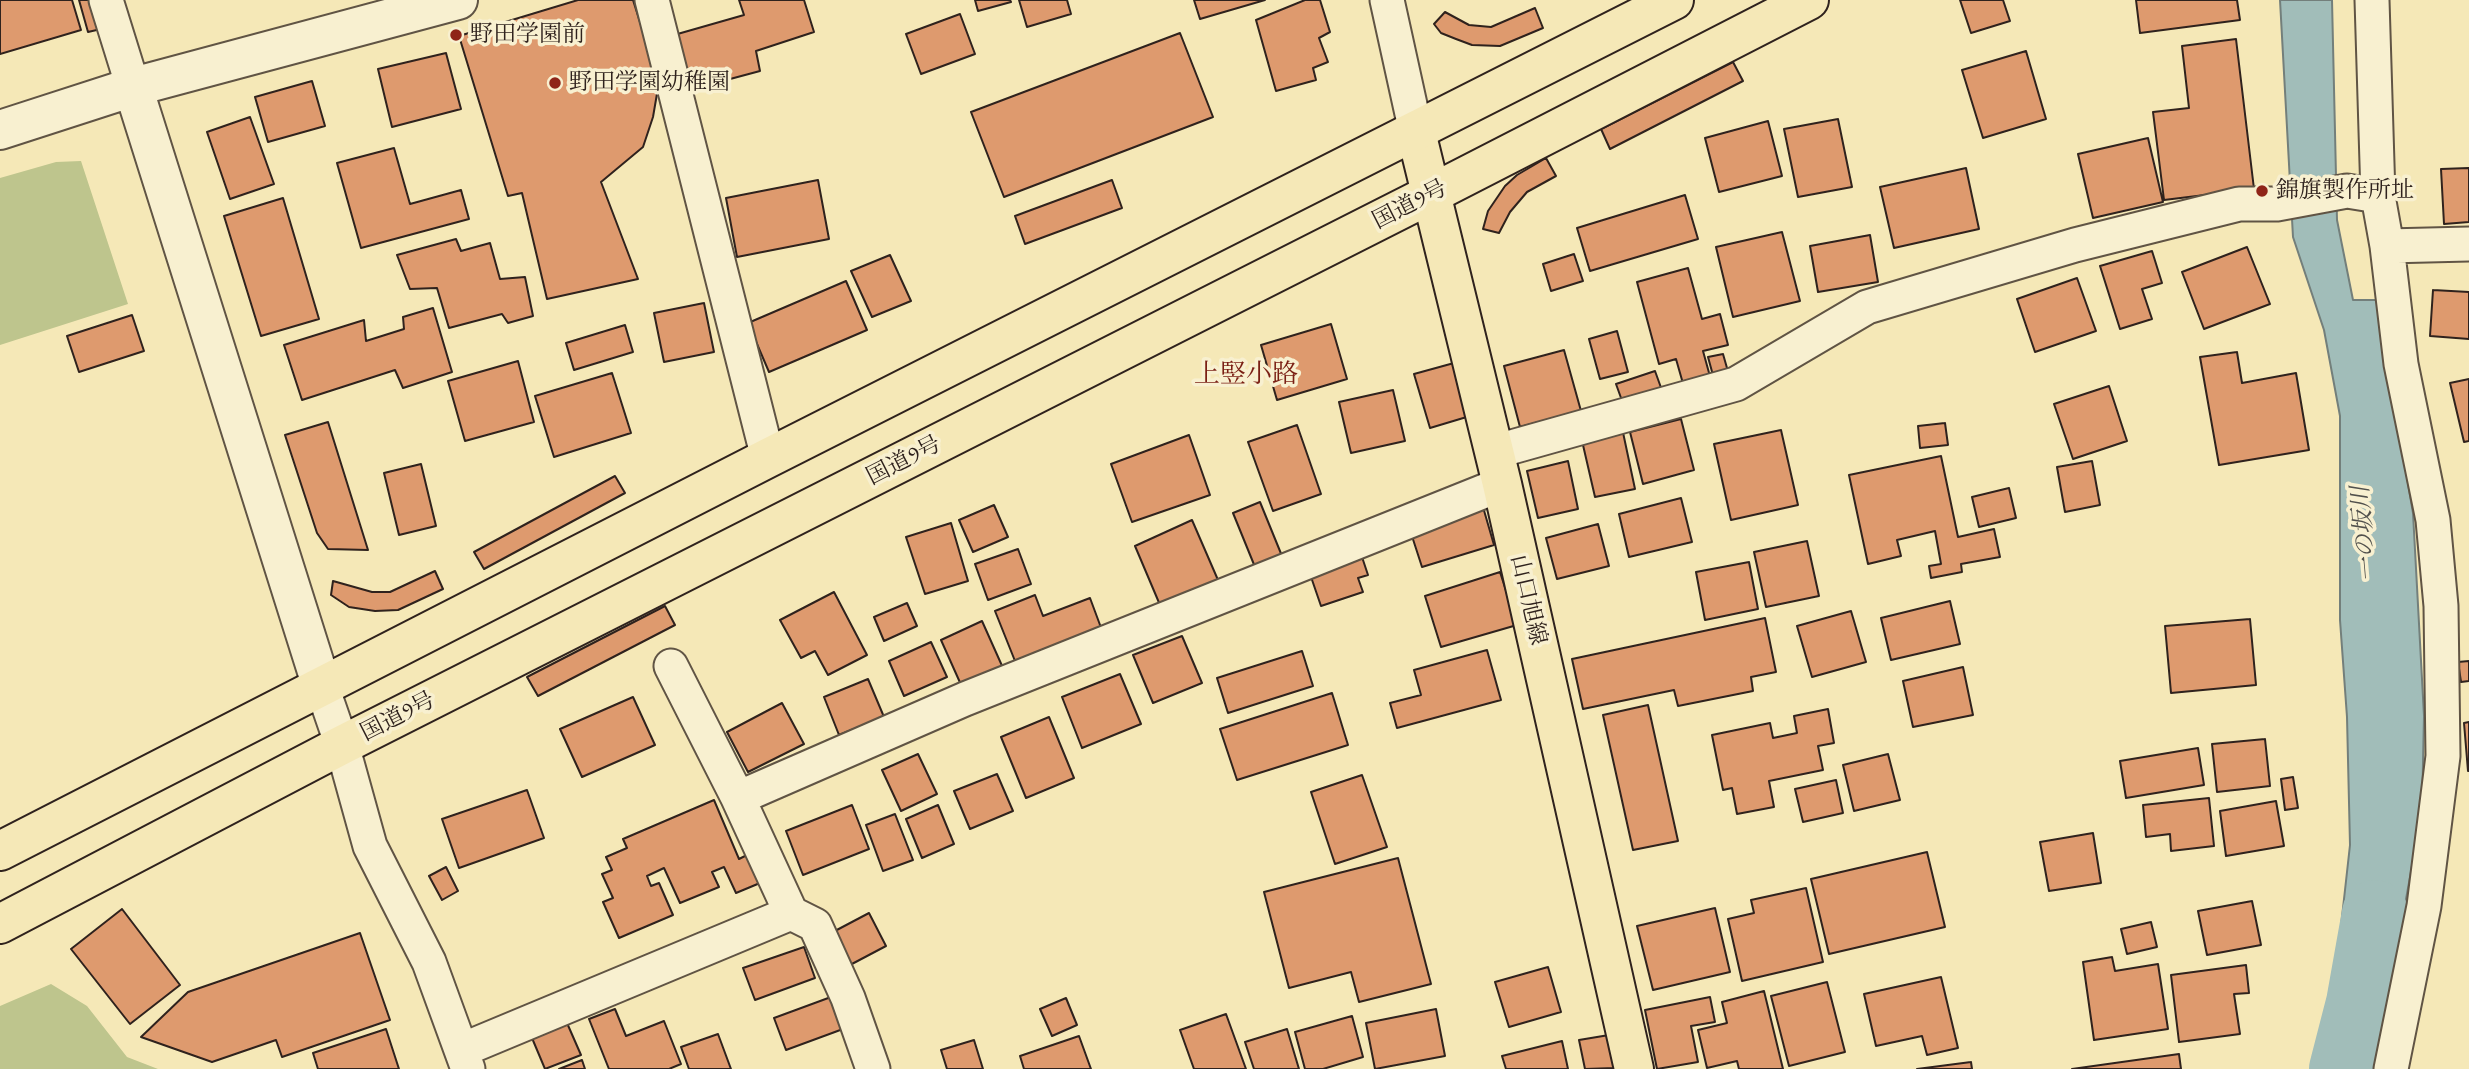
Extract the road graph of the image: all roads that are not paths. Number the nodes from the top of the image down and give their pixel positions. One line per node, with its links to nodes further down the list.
1 (106, 0): 8 (street)
2 (458, 0): 8 (street)
3 (652, 0): 15 (street)
4 (1387, 0): 10 (street)
5 (1674, 0): 10 (main road)
6 (1810, 0): 11 (main road, 国道9号)
7 (2372, 0): 12 (street)
8 (134, 87): 9 (street); 18 (street)
9 (0, 130)
10 (1416, 132): 11 (main road, 山口旭線); 15 (main road)
11 (1431, 194): 16 (main road, 山口旭線); 19 (main road, 国道9号)
12 (2363, 194): 14 (street); 16 (street)
13 (2469, 244): 14 (street)
14 (2387, 246): 27 (street)
15 (768, 458): 18 (main road)
16 (1498, 468): 20 (street); 26 (main road, 山口旭線)
17 (671, 666): 20 (street)
18 (322, 687): 19 (street); 21 (main road)
19 (342, 746): 23 (main road, 国道9号); 24 (street)
20 (738, 799): 22 (street)
21 (0, 851)
22 (791, 913): 24 (street); 25 (street)
23 (0, 924)
24 (465, 1060)
25 (873, 1069)
26 (1634, 1069)
27 (2391, 1069)

